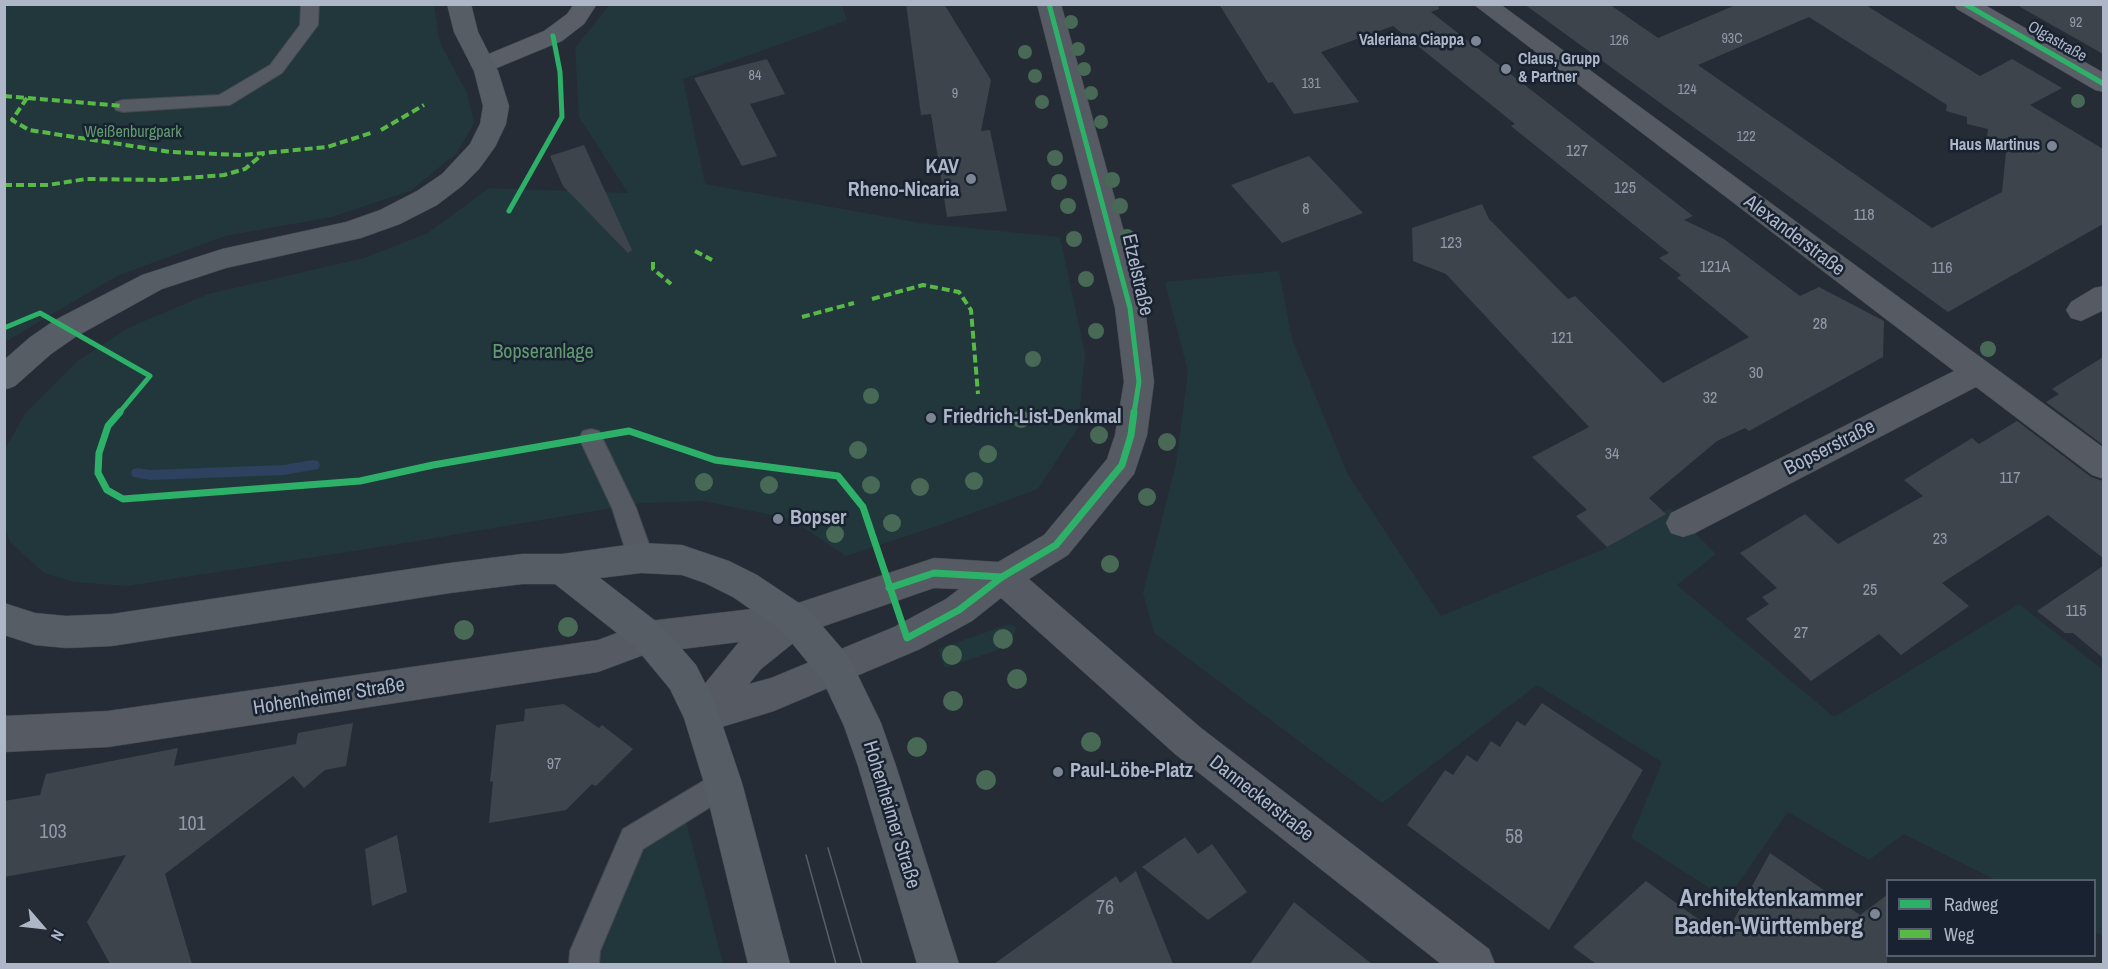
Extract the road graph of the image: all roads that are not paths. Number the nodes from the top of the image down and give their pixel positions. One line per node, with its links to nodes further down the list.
1 (310, 4): 9 (lane)
2 (459, 4): 7 (main road)
3 (586, 4): 7 (street)
4 (1049, 4): 17 (street, Etzelstraße)
5 (1484, 4): 11 (street, Alexanderstraße)
6 (1965, 4): 8 (street, Olgastraße)
7 (483, 65): 10 (main road)
8 (2103, 84)
9 (123, 105)
10 (8, 371)
11 (1977, 373): 13 (street, Alexanderstraße); 14 (street, Bopserstraße)
12 (591, 438): 15 (lane)
13 (2103, 466)
14 (1683, 523)
15 (641, 558): 16 (main road, Hohenheimer Straße); 19 (main road, Hohenheimer Straße)
16 (562, 569): 18 (main road, Hohenheimer Straße); 20 (main road)
17 (1002, 577): 19 (street); 21 (street, Etzelstraße); 28 (street, Danneckerstraße)
18 (4, 619)
19 (795, 620): 20 (street, Hohenheimer Straße); 21 (main road, Hohenheimer Straße); 22 (street)
20 (650, 637): 22 (main road); 23 (street, Hohenheimer Straße)
21 (836, 669): 22 (street); 27 (main road, Hohenheimer Straße)
22 (702, 715): 24 (main road)
23 (4, 734)
24 (723, 783): 25 (lane); 26 (main road)
25 (584, 964)
26 (769, 964)
27 (938, 964)
28 (1474, 964)

